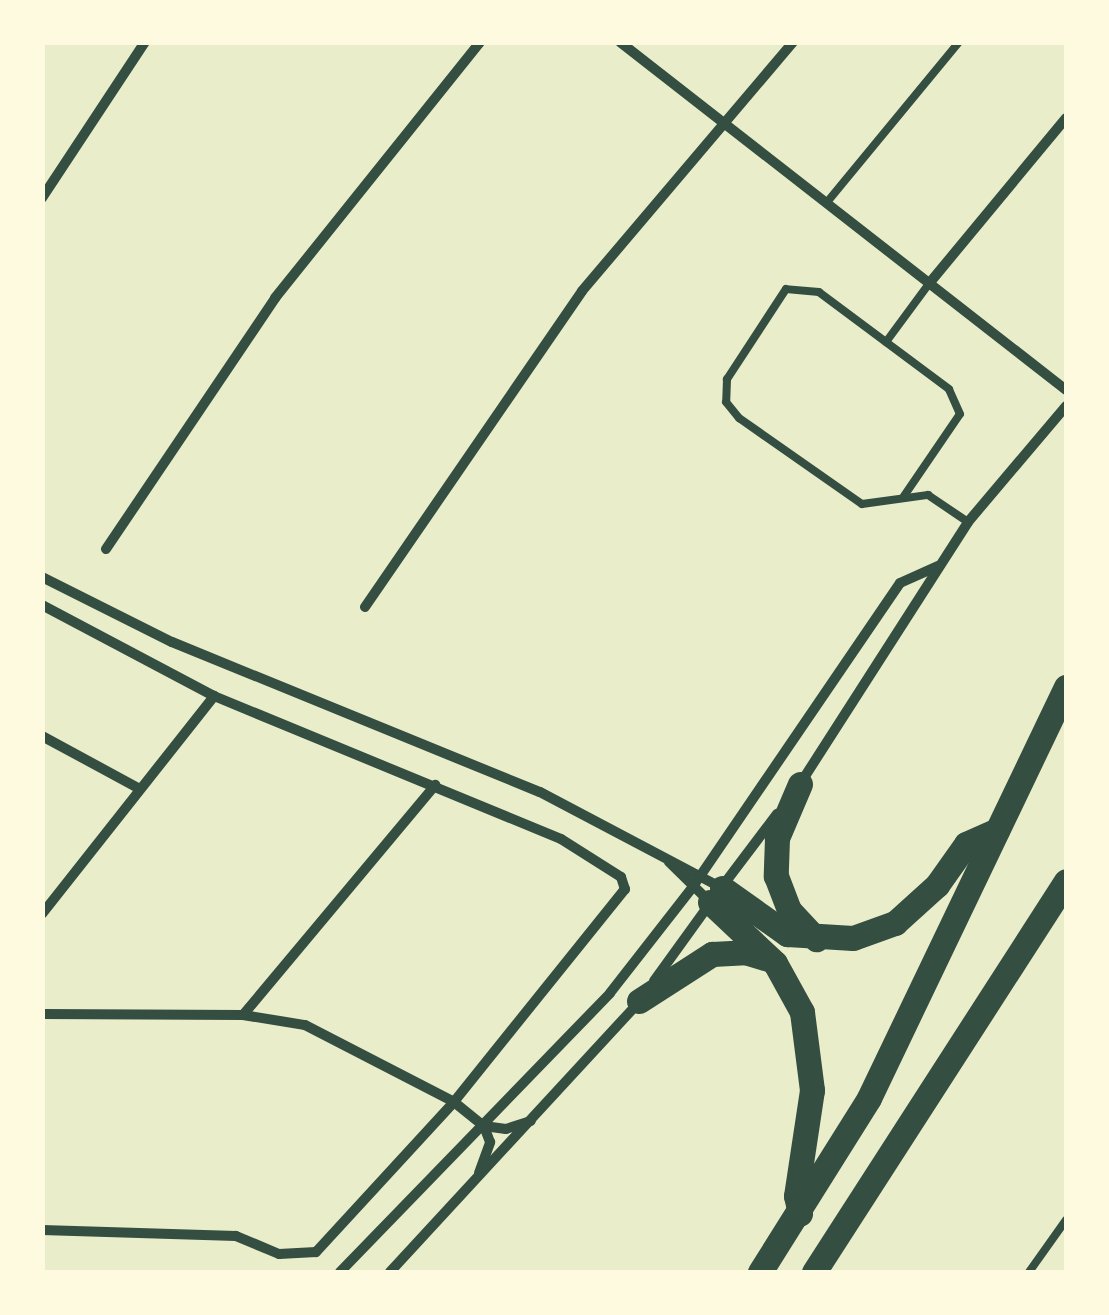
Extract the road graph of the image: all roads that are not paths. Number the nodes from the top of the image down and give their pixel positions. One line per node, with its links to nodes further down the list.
1 (145, 42): 8 (street)
2 (480, 42): 16 (street)
3 (620, 42): 7 (street)
4 (794, 42): 7 (street)
5 (959, 42): 9 (lane)
6 (1066, 118): 10 (street)
7 (724, 120): 9 (street); 20 (street)
8 (42, 198)
9 (828, 201): 10 (street)
10 (932, 280): 11 (lane); 12 (street)
11 (886, 342): 14 (lane); 14 (lane)
12 (1066, 390)
13 (1066, 406): 15 (street)
14 (904, 496): 15 (lane)
15 (968, 522): 17 (street)
16 (106, 549)
17 (939, 566): 25 (street); 30 (street)
18 (42, 576): 28 (street)
19 (42, 604): 22 (street)
20 (364, 607)
21 (1066, 687): 27 (highway)
22 (214, 696): 24 (street); 26 (street)
23 (42, 736): 26 (street)
24 (435, 784): 36 (street); 37 (street)
25 (800, 784): 30 (street); 32 (highway)
26 (140, 789): 31 (street)
27 (997, 830): 32 (highway); 41 (highway)
28 (665, 858): 30 (street); 30 (street)
29 (1066, 881): 47 (highway)
30 (707, 888): 32 (highway); 33 (highway); 34 (street); 39 (street)
31 (42, 914)
32 (816, 938)
33 (776, 962): 34 (highway); 41 (highway)
34 (639, 1001): 38 (street)
35 (42, 1014): 36 (street)
36 (243, 1015): 37 (street)
37 (454, 1102): 39 (street); 43 (street)
38 (544, 1111): 39 (street); 40 (street)
39 (484, 1126): 40 (street); 44 (street)
40 (474, 1184): 45 (street)
41 (800, 1214): 46 (highway)
42 (1066, 1220): 48 (lane)
43 (42, 1230)
44 (340, 1272)
45 (390, 1272)
46 (760, 1272)
47 (814, 1272)
48 (1029, 1272)

